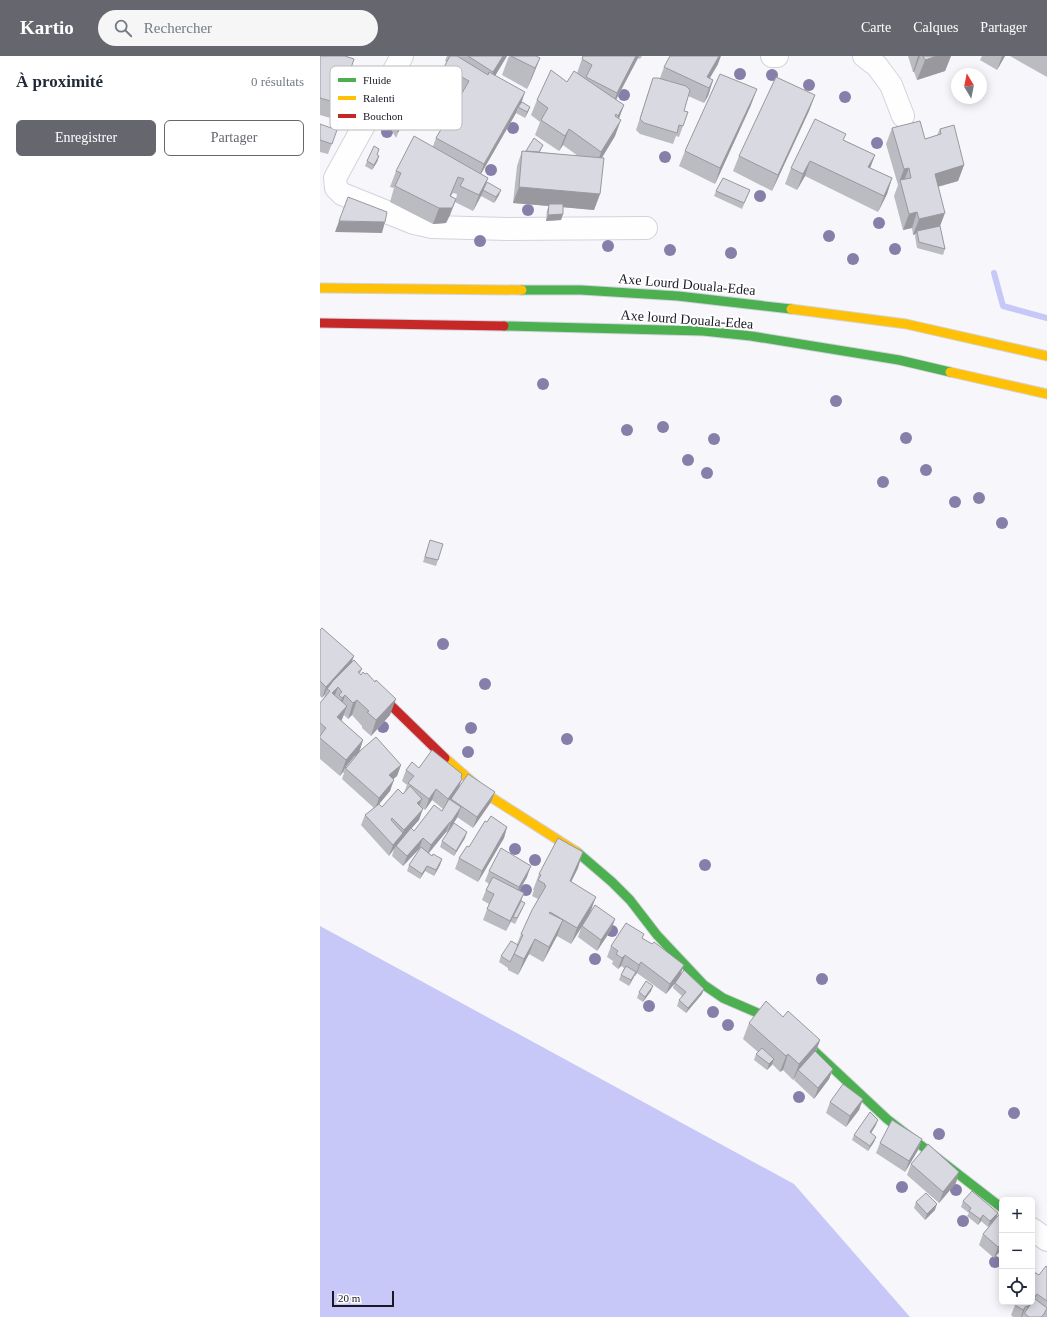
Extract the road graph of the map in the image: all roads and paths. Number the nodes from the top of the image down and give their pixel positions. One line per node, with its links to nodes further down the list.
1 (402, 56): 5 (street)
2 (772, 56): 3 (street)
3 (777, 56)
4 (864, 56): 6 (street)
5 (397, 66)
6 (903, 116)
7 (361, 130): 8 (street)
8 (646, 228)
9 (320, 288): 11 (main road, Axe Lourd Douala-Edea)
10 (320, 323): 12 (main road, Axe lourd Douala-Edea)
11 (1047, 356)
12 (1047, 394)
13 (365, 680): 14 (main road)
14 (999, 1206)
15 (1035, 1232): 16 (street)
16 (1047, 1240)

